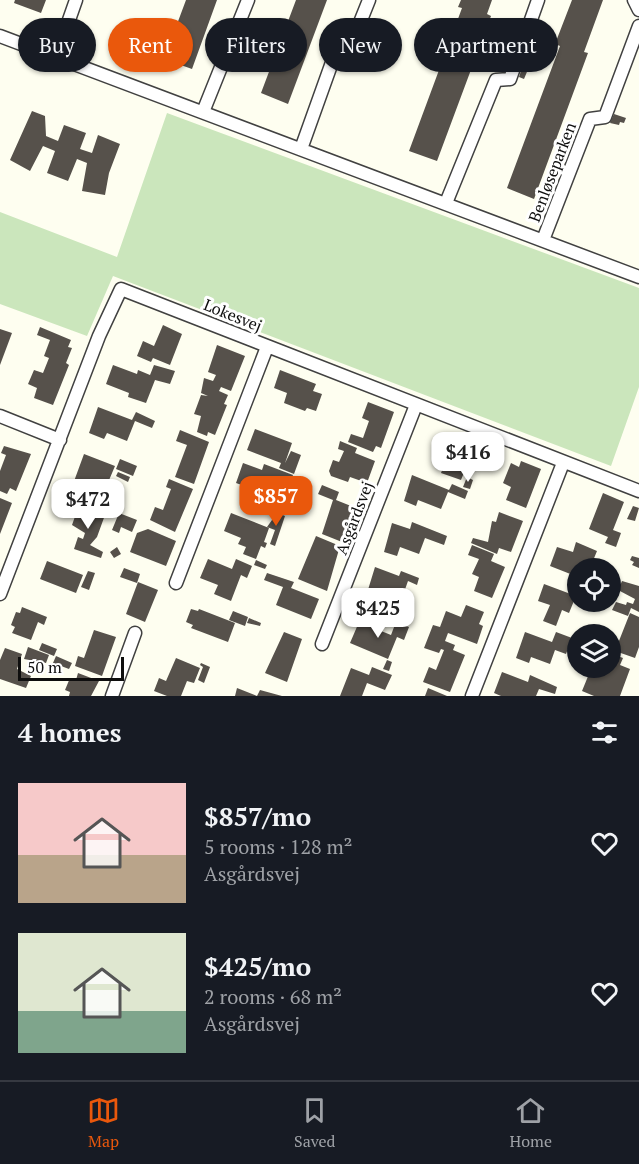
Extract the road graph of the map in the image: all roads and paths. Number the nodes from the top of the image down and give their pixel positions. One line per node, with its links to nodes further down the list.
1 (76, 0): 7 (street)
2 (248, 0): 12 (street)
3 (369, 0): 13 (street)
4 (538, 0): 14 (street)
5 (634, 0): 6 (street)
6 (639, 10)
7 (70, 18)
8 (639, 26): 15 (street, Benløseparken)
9 (0, 36): 10 (street, Benløseparken)
10 (18, 43)
11 (96, 72): 12 (street, Benløseparken)
12 (202, 112): 13 (street, Benløseparken)
13 (301, 149): 14 (street, Benløseparken)
14 (446, 203): 15 (street, Benløseparken)
15 (543, 240): 16 (street, Benløseparken)
16 (639, 277)
17 (267, 347): 18 (street, Lokesvej); 20 (street, Lokesvej); 23 (street)
18 (416, 405): 21 (street, Lokesvej); 26 (street, Asgårdsvej)
19 (0, 416): 20 (street)
20 (60, 440): 24 (street, Lokesvej)
21 (563, 463): 22 (street, Lokesvej); 28 (street)
22 (639, 491)
23 (176, 583)
24 (0, 594)
25 (135, 633): 27 (street)
26 (322, 644)
27 (112, 696)
28 (472, 696)

